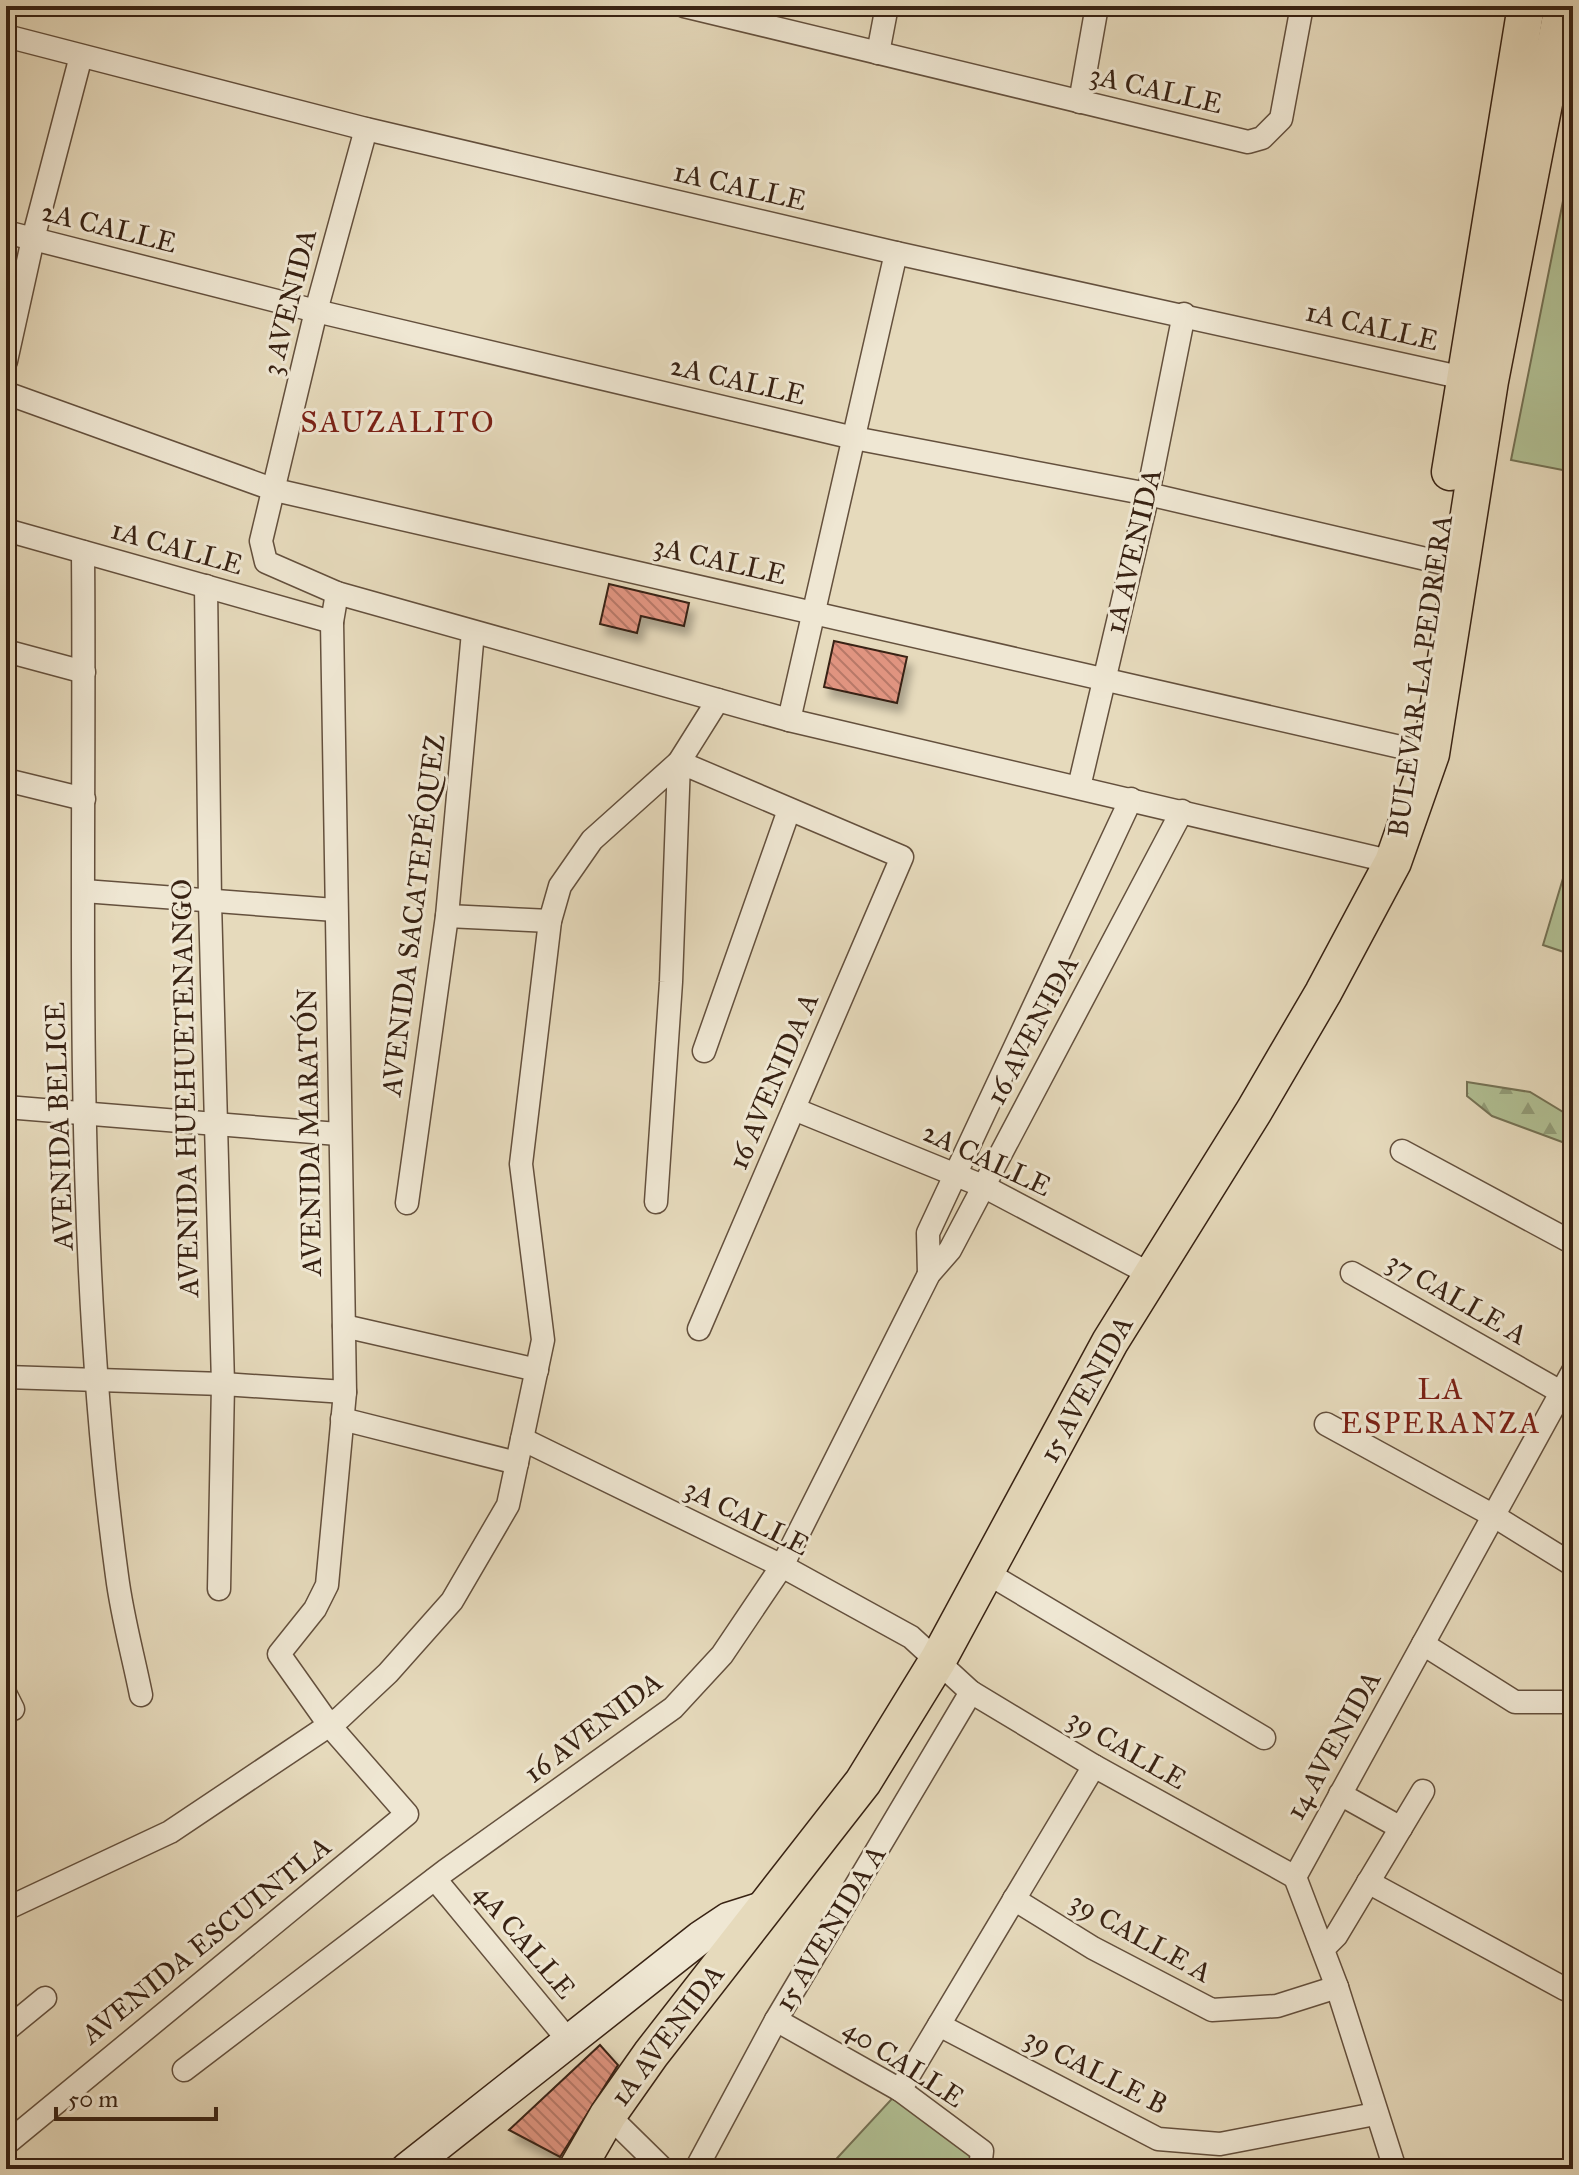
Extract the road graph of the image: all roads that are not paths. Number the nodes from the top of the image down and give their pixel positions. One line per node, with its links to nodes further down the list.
1 (684, 6): 8 (street, 3A CALLE)
2 (887, 6): 8 (street)
3 (1097, 6): 10 (street)
4 (1302, 6): 10 (street, 3A CALLE)
5 (1526, 6): 18 (main road, BULEVAR LA PEDRERA)
6 (1563, 6): 26 (main road, BULEVAR LA PEDRERA)
7 (6, 36): 9 (street, 1A CALLE)
8 (878, 53): 10 (street, 3A CALLE)
9 (81, 56): 11 (street, 1A CALLE); 13 (street)
10 (1080, 102)
11 (366, 129): 14 (street, 1A CALLE); 15 (street, 3 AVENIDA)
12 (6, 232): 13 (street, 2A CALLE)
13 (33, 239): 15 (street, 2A CALLE); 17 (street)
14 (896, 253): 16 (street, 1A CALLE); 20 (street)
15 (316, 311): 20 (street, 2A CALLE); 21 (street, 3 AVENIDA)
16 (1184, 314): 18 (street, 1A CALLE); 22 (street, 1A AVENIDA)
17 (6, 361)
18 (1464, 378): 26 (main road, BULEVAR LA PEDRERA)
19 (6, 393): 21 (street, 3A CALLE)
20 (854, 438): 22 (street, 2A CALLE); 29 (street)
21 (275, 490): 25 (street, 3 AVENIDA); 29 (street, 3A CALLE)
22 (1148, 494): 26 (street, 2A CALLE); 34 (street, 1A AVENIDA)
23 (6, 530): 24 (street, 1A CALLE)
24 (83, 552): 27 (street, 1A CALLE); 33 (street, AVENIDA BELICE)
25 (266, 562): 28 (street, 1A CALLE)
26 (1448, 565): 37 (main road, BULEVAR LA PEDRERA)
27 (206, 586): 30 (street, 1A CALLE); 47 (street, AVENIDA HUEHUETENANGO)
28 (337, 593): 30 (street, AVENIDA MARATÓN); 31 (street, 1A CALLE)
29 (812, 611): 34 (street, 3A CALLE); 36 (street)
30 (332, 622): 48 (street, AVENIDA MARATÓN)
31 (473, 632): 35 (street, 1A CALLE); 49 (street, AVENIDA SACATEPÉQUEZ)
32 (6, 651): 33 (street)
33 (84, 672): 41 (street, AVENIDA BELICE)
34 (1102, 681): 37 (street, 3A CALLE); 40 (street, 1A AVENIDA)
35 (718, 700): 36 (street, 1A CALLE); 38 (street)
36 (789, 720): 40 (street, 1A CALLE)
37 (1420, 751): 45 (main road, BULEVAR LA PEDRERA)
38 (679, 762): 43 (street); 50 (street); 60 (street)
39 (6, 780): 41 (street)
40 (1079, 787): 42 (street, 1A CALLE)
41 (84, 799): 46 (street, AVENIDA BELICE)
42 (1131, 799): 44 (street, 1A CALLE); 58 (street, 16 AVENIDA)
43 (789, 810): 51 (street); 53 (street, 16 AVENIDA A)
44 (1182, 811): 45 (street, 1A CALLE); 59 (street, 16 AVENIDA)
45 (1393, 862): 65 (main road, 15 AVENIDA)
46 (84, 891): 47 (street); 54 (street, AVENIDA BELICE)
47 (210, 902): 48 (street); 55 (street, AVENIDA HUEHUETENANGO)
48 (335, 910): 56 (street, AVENIDA MARATÓN)
49 (447, 916): 50 (street); 61 (street, AVENIDA SACATEPÉQUEZ)
50 (550, 921): 68 (street)
51 (704, 1051)
52 (6, 1107): 54 (street)
53 (794, 1109): 58 (street, 2A CALLE); 67 (street, 16 AVENIDA A)
54 (86, 1115): 55 (street); 71 (street, AVENIDA BELICE)
55 (216, 1125): 56 (street); 72 (street, AVENIDA HUEHUETENANGO)
56 (338, 1134): 66 (street, AVENIDA MARATÓN)
57 (1402, 1151): 62 (street)
58 (956, 1175): 59 (street, 2A CALLE); 64 (street, 16 AVENIDA)
59 (983, 1186): 64 (street, 16 AVENIDA); 65 (street, 2A CALLE)
60 (656, 1202)
61 (407, 1203)
62 (1573, 1243)
63 (1352, 1273): 74 (street, 37 CALLE A)
64 (929, 1274): 81 (street, 16 AVENIDA)
65 (1150, 1274): 82 (main road, 15 AVENIDA)
66 (344, 1326): 68 (street); 73 (street, AVENIDA MARATÓN)
67 (699, 1329)
68 (537, 1370): 77 (street)
69 (1573, 1371): 74 (street, 14 AVENIDA)
70 (6, 1377): 71 (street)
71 (97, 1382): 72 (street); 87 (street, AVENIDA BELICE)
72 (223, 1384): 73 (street); 83 (street, AVENIDA HUEHUETENANGO)
73 (345, 1392): 75 (street, AVENIDA MARATÓN)
74 (1568, 1396): 79 (street, 14 AVENIDA)
75 (342, 1419): 78 (street); 89 (street, AVENIDA MARATÓN)
76 (1326, 1424): 79 (street)
77 (522, 1439): 78 (street); 81 (street, 3A CALLE)
78 (517, 1463): 89 (street)
79 (1494, 1516): 80 (street); 84 (street, 14 AVENIDA)
80 (1573, 1565)
81 (782, 1566): 85 (street, 3A CALLE); 95 (street, 16 AVENIDA)
82 (984, 1571): 85 (main road, 15 AVENIDA); 90 (street)
83 (219, 1589)
84 (1423, 1644): 88 (street); 93 (street, 14 AVENIDA)
85 (938, 1660): 86 (street, 39 CALLE); 99 (main road, 15 AVENIDA)
86 (971, 1692): 91 (street, 39 CALLE); 105 (street, 15 AVENIDA A)
87 (141, 1695)
88 (1573, 1702)
89 (330, 1726): 100 (street); 113 (street, AVENIDA ESCUINTLA)
90 (1264, 1738)
91 (1094, 1766): 96 (street, 39 CALLE); 98 (street)
92 (1423, 1791): 94 (street)
93 (1340, 1794): 94 (street); 96 (street, 14 AVENIDA)
94 (1401, 1828): 97 (street)
95 (440, 1875): 108 (street, 4A CALLE); 109 (street, 16 AVENIDA)
96 (1295, 1877): 101 (street)
97 (1368, 1882): 101 (street); 103 (street)
98 (1014, 1899): 102 (street, 39 CALLE A); 106 (street)
99 (766, 1907): 108 (street); 112 (main road, 1A AVENIDA)
100 (6, 1909)
101 (1323, 1949): 102 (street)
102 (1337, 1987): 111 (street)
103 (1565, 1989)
104 (45, 1998): 107 (street, AVENIDA ESCUINTLA)
105 (776, 2020): 110 (street, 40 CALLE); 117 (street, 15 AVENIDA A)
106 (939, 2025): 110 (street); 111 (street, 39 CALLE B)
107 (6, 2030)
108 (573, 2037): 114 (street)
109 (184, 2070)
110 (900, 2090): 118 (street, 40 CALLE)
111 (1375, 2114): 119 (street)
112 (608, 2115): 115 (main road, 1A AVENIDA); 116 (street)
113 (6, 2144)
114 (407, 2169)
115 (577, 2169)
116 (663, 2169)
117 (696, 2169)
118 (980, 2169)
119 (1395, 2169)

